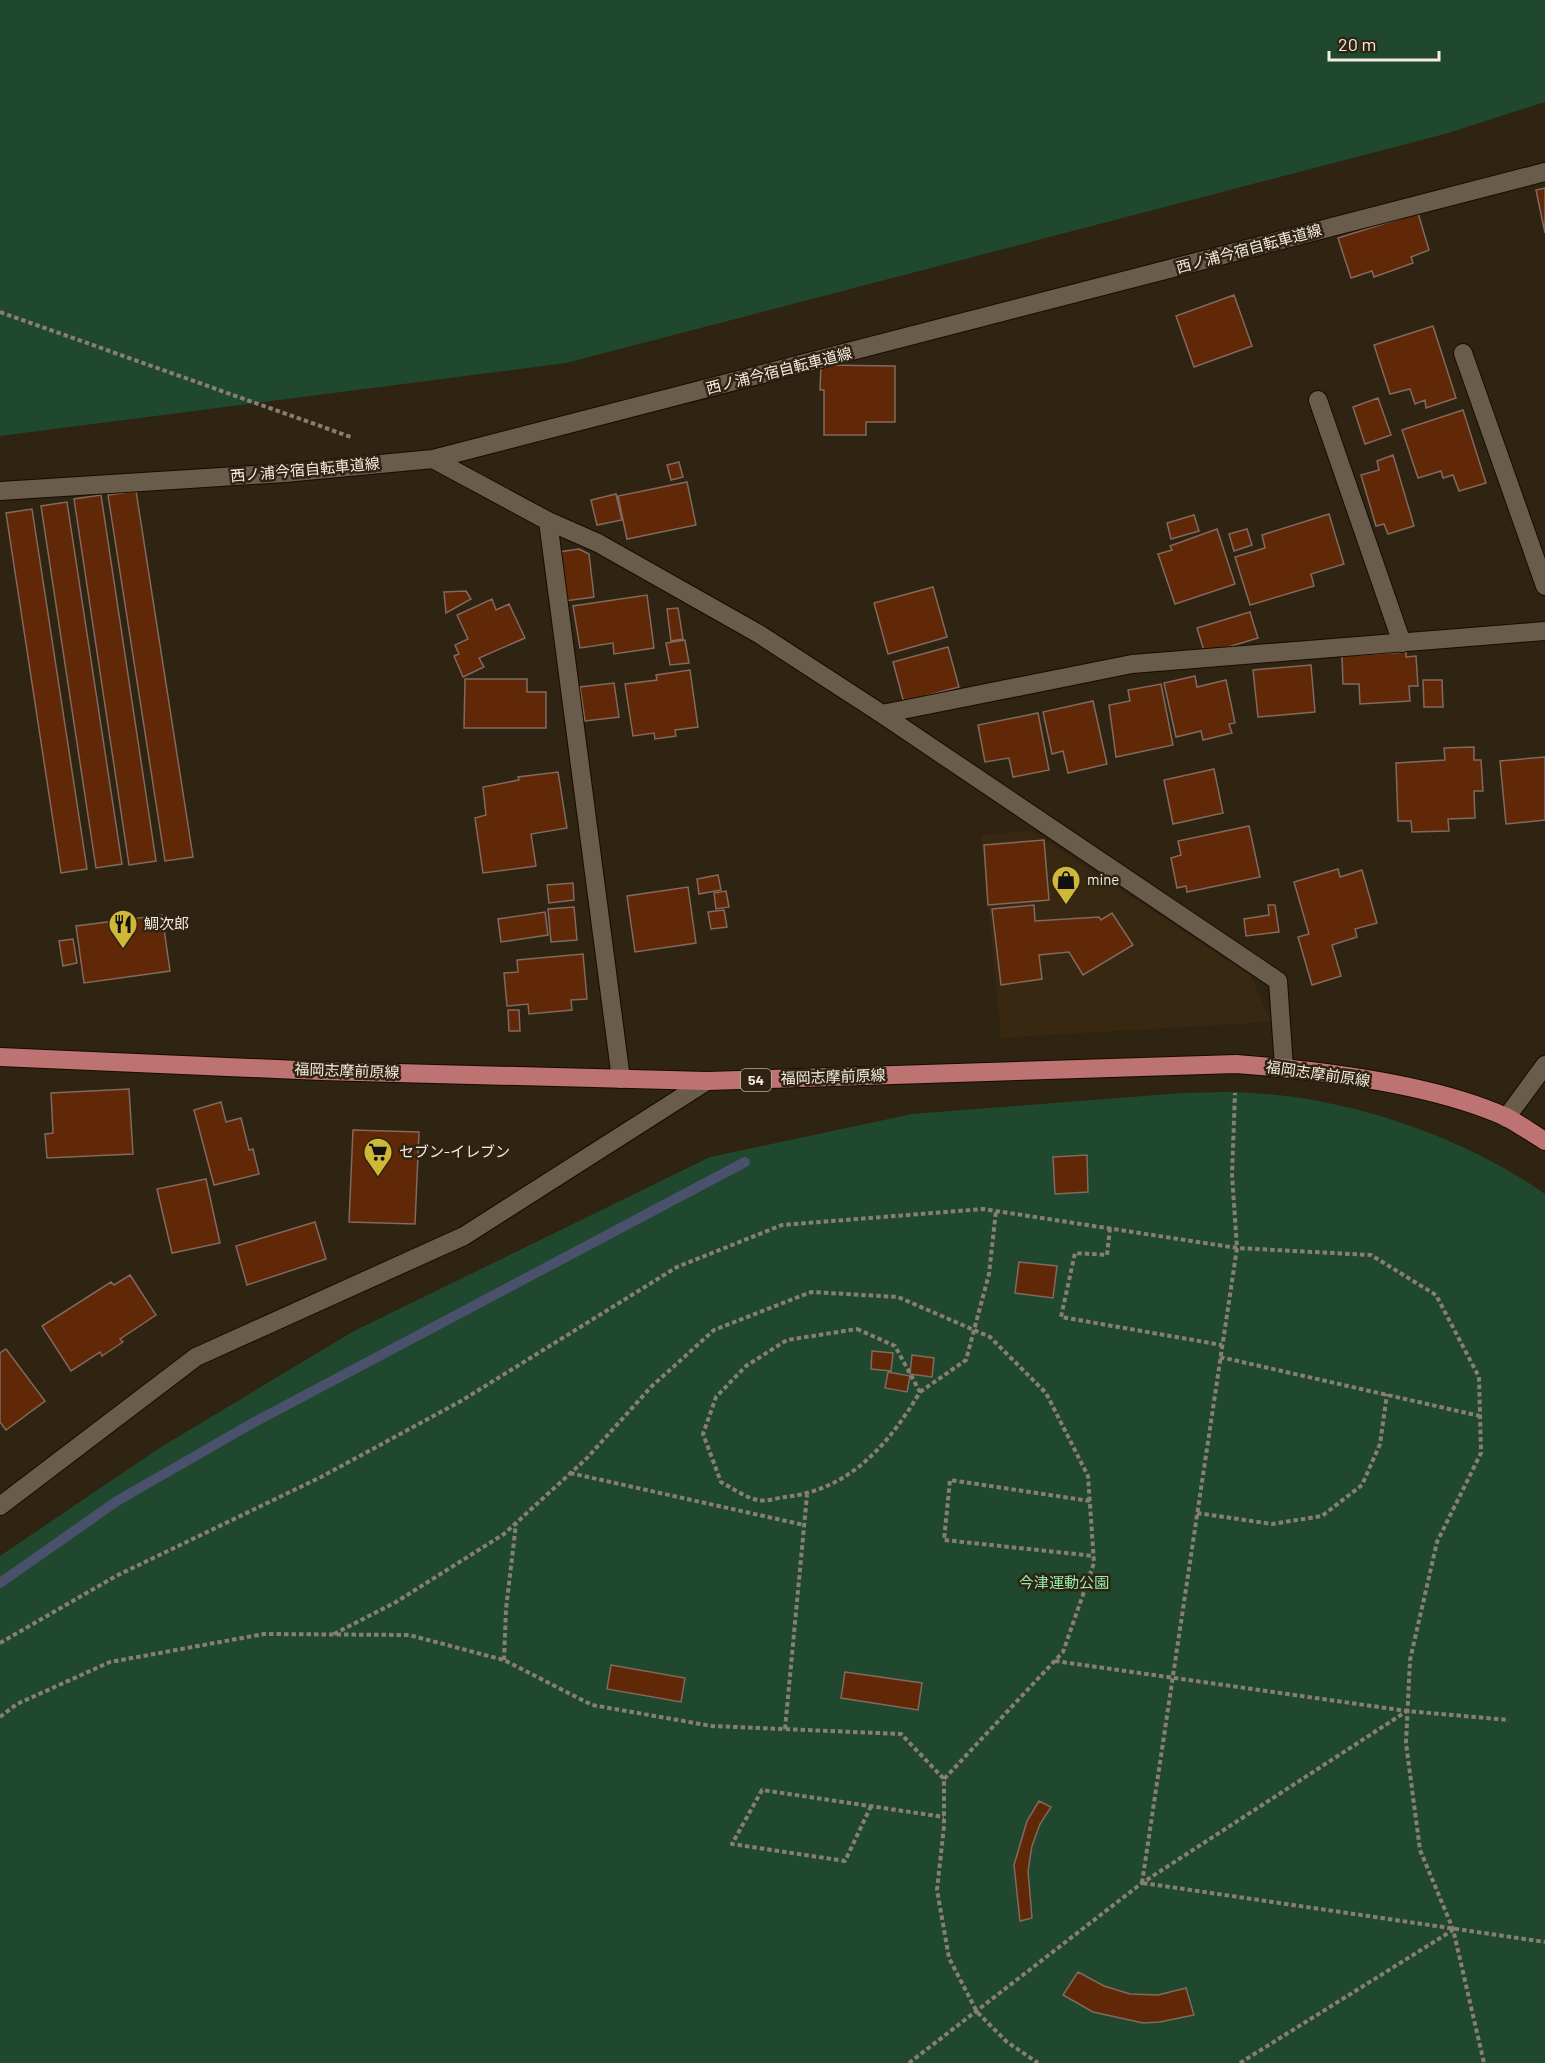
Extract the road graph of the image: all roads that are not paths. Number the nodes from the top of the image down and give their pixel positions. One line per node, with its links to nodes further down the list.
1 (1545, 172): 4 (street, 西ノ浦今宿自転車道線)
2 (1463, 353): 7 (street)
3 (1318, 400): 9 (street)
4 (433, 459): 5 (street, 西ノ浦今宿自転車道線); 6 (street)
5 (0, 491)
6 (548, 521): 10 (street); 14 (street)
7 (1545, 586)
8 (1545, 631): 9 (street)
9 (1402, 643): 10 (street)
10 (882, 714): 13 (street)
11 (0, 1057): 14 (main road, 福岡志摩前原線 / 54)
12 (1545, 1065): 16 (street)
13 (1284, 1067): 15 (main road, 福岡志摩前原線 / 54); 16 (main road, 福岡志摩前原線 / 54)
14 (621, 1079): 15 (main road, 福岡志摩前原線 / 54)
15 (707, 1082): 18 (street)
16 (1506, 1118): 17 (main road, 福岡志摩前原線 / 54)
17 (1545, 1141)
18 (0, 1506)

